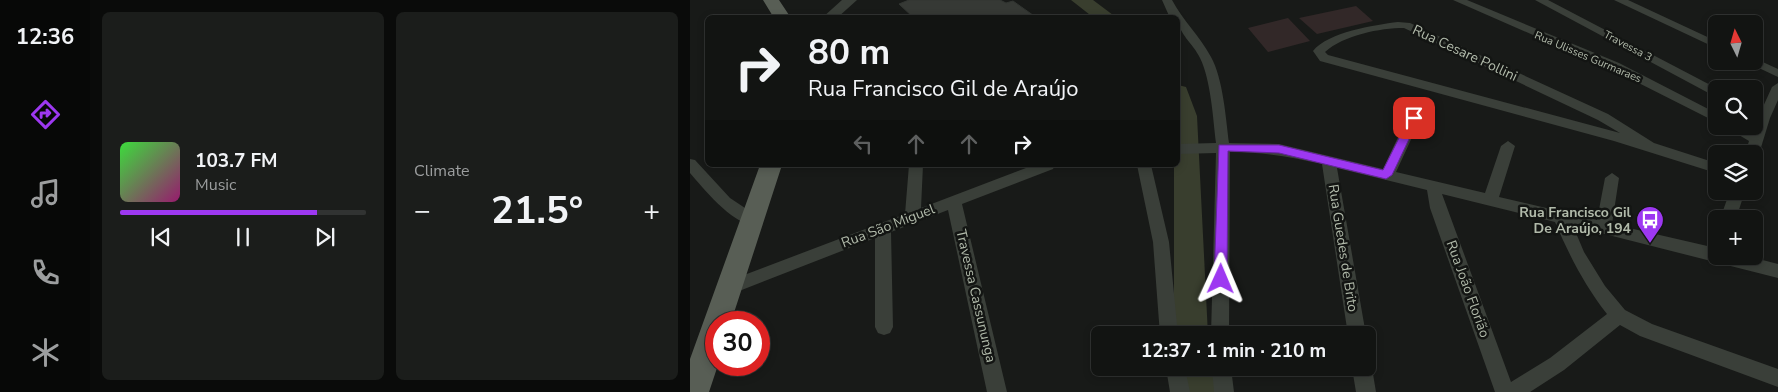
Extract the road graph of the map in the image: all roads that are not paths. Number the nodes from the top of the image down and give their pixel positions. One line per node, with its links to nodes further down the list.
1 (771, 0): 7 (main road)
2 (850, 0): 8 (street)
3 (1167, 0): 9 (street)
4 (1458, 0): 18 (street, Rua Ulisses Gurmaraes)
5 (1540, 0): 14 (street, Travessa 3)
6 (1619, 0): 11 (street)
7 (781, 15)
8 (832, 15)
9 (1175, 15)
10 (1180, 22): 27 (street)
11 (1708, 42)
12 (1763, 67): 13 (street)
13 (1778, 73)
14 (1708, 89)
15 (1778, 89): 17 (street)
16 (1573, 103): 20 (street); 20 (street, Rua Cesare Pollini); 24 (street, Rua Cesare Pollini)
17 (1763, 110)
18 (1708, 114)
19 (1414, 118): 36 (street)
20 (1566, 124): 24 (street, Rua Cesare Pollini)
21 (1749, 135): 23 (street)
22 (1757, 135): 23 (street)
23 (1757, 139): 25 (street)
24 (1648, 144): 31 (street, Rua Cesare Pollini)
25 (1755, 145)
26 (1508, 146): 39 (street)
27 (1223, 148): 28 (street); 29 (street); 54 (street)
28 (1180, 149)
29 (1329, 161): 36 (street); 55 (street, Rua Guedes de Brito)
30 (690, 164): 43 (street)
31 (1708, 165)
32 (770, 167): 43 (main road)
33 (916, 167): 41 (street)
34 (1041, 167): 40 (street, Rua São Miguel)
35 (1144, 167): 53 (street)
36 (1386, 175): 38 (street)
37 (1612, 178): 45 (street)
38 (1433, 186): 39 (street); 66 (street, Rua João Florião)
39 (1490, 200): 42 (street)
40 (954, 201): 41 (street, Rua São Miguel); 62 (street, Travessa Cassununga)
41 (913, 216): 44 (street, Rua São Miguel)
42 (1562, 219): 45 (street); 51 (street)
43 (751, 220): 49 (main road)
44 (884, 227): 49 (street, Rua São Miguel); 52 (street)
45 (1603, 229): 46 (street)
46 (1708, 253)
47 (1755, 265): 48 (street)
48 (1778, 271)
49 (729, 288): 50 (main road)
50 (721, 311)
51 (1619, 315): 60 (street); 67 (street)
52 (884, 326)
53 (1168, 326)
54 (1220, 326)
55 (1356, 326)
56 (705, 359): 61 (main road)
57 (1177, 376): 63 (street)
58 (1223, 376): 64 (street)
59 (1363, 376): 65 (street)
60 (1778, 378)
61 (694, 392)
62 (997, 392)
63 (1180, 392)
64 (1224, 392)
65 (1366, 392)
66 (1505, 392)
67 (1513, 392)

